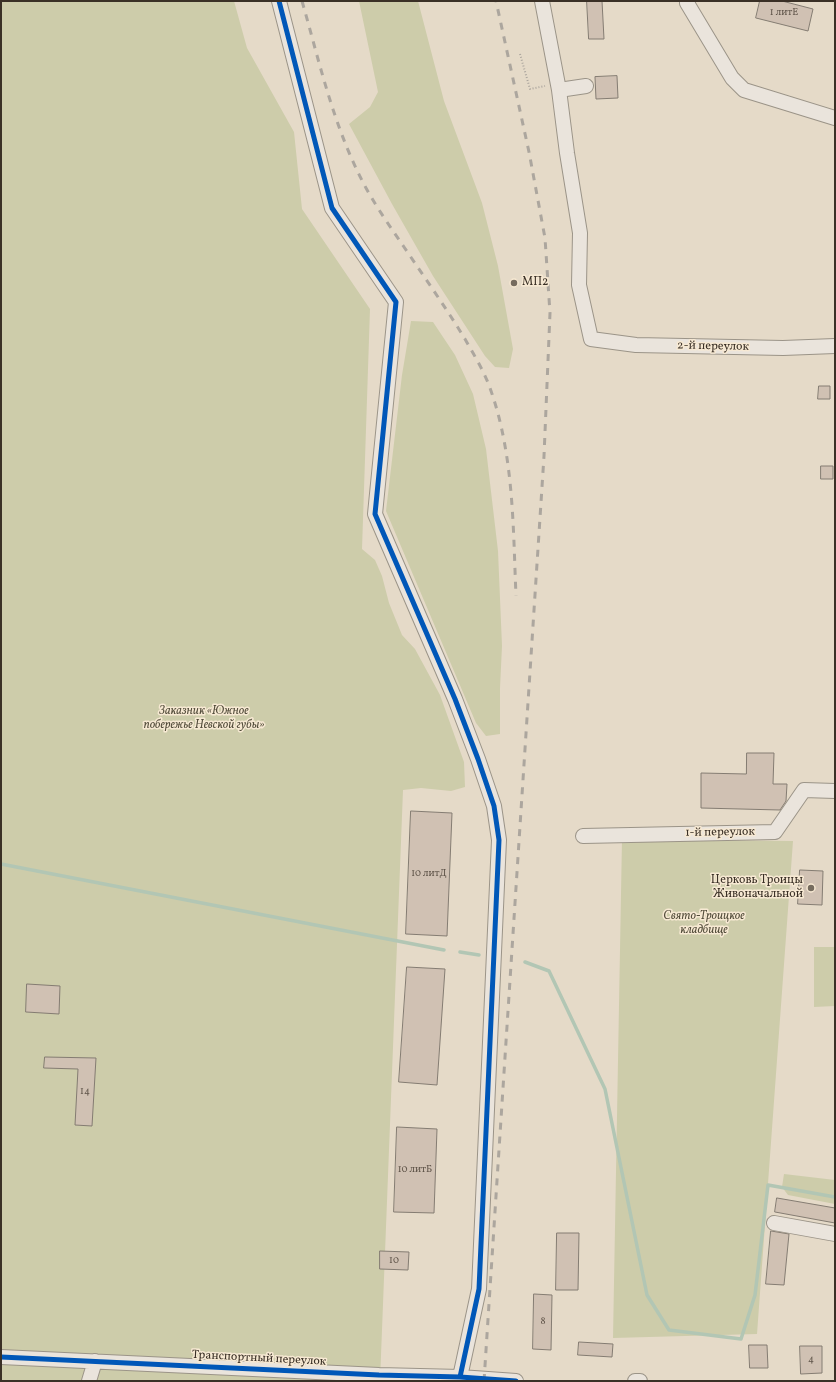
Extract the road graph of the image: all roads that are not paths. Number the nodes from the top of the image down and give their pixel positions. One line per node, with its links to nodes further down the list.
1 (279, 1): 14 (street)
2 (542, 1): 5 (street)
3 (688, 1): 6 (street)
4 (586, 86): 5 (street)
5 (559, 90): 7 (street, 2-й переулок)
6 (835, 118)
7 (835, 346)
8 (835, 791): 9 (street, 1-й переулок)
9 (583, 836)
10 (774, 1223): 11 (street)
11 (835, 1234)
12 (1, 1356): 13 (street, Транспортный переулок)
13 (95, 1361): 14 (street, Транспортный переулок); 15 (street)
14 (460, 1377): 16 (street, Транспортный переулок)
15 (89, 1381)
16 (516, 1381)
17 (635, 1381): 18 (street)
18 (640, 1381)

